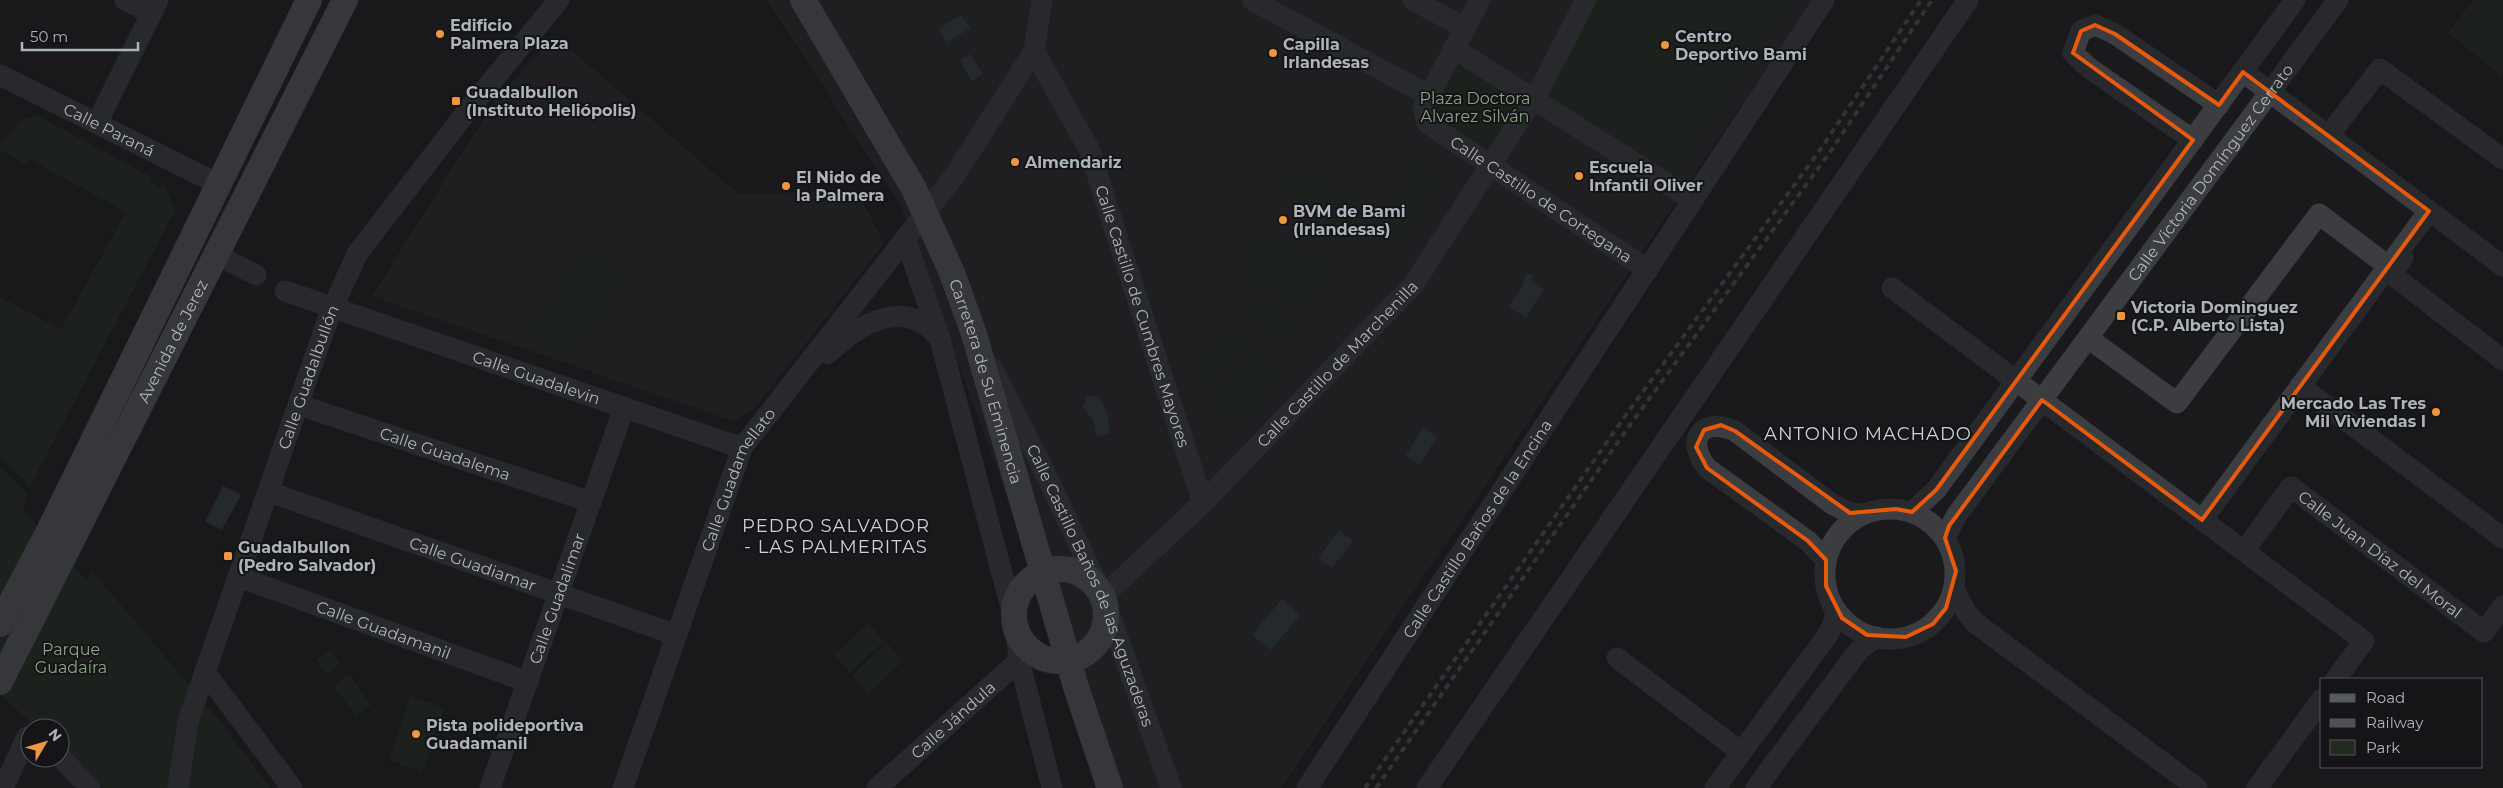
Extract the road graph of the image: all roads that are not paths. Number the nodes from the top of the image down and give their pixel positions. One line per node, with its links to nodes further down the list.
1 (125, 0): 15 (street)
2 (310, 0): 30 (main road, Avenida de Jerez)
3 (345, 0): 35 (main road, Avenida de Jerez)
4 (559, 0): 43 (street, Calle Guadalbullón)
5 (802, 0): 32 (main road, Carretera de Su Eminencia)
6 (1042, 0): 18 (street)
7 (1254, 0): 22 (street)
8 (1413, 0): 16 (street)
9 (1480, 0): 16 (street)
10 (1586, 0): 23 (street, Calle Castillo de Marchenilla)
11 (1824, 0): 31 (street, Calle Castillo Baños de la Encina)
12 (1968, 0): 101 (street)
13 (2295, 0): 19 (street, Calle Victoria Domínguez Cerrato)
14 (2338, 0): 21 (street, Calle Victoria Domínguez Cerrato)
15 (155, 7): 25 (street)
16 (1465, 28): 17 (street)
17 (1453, 48): 22 (street); 23 (street)
18 (1034, 51): 32 (street, Calle Guadamellato); 58 (street, Calle Castillo de Cumbres Mayores)
19 (2243, 72): 21 (street); 24 (street, Calle Victoria Domínguez Cerrato)
20 (0, 75): 25 (street, Calle Paraná)
21 (2270, 92): 26 (street); 45 (street, Calle Victoria Domínguez Cerrato)
22 (1428, 95): 29 (street, Calle Castillo de Cortegana)
23 (1532, 100): 29 (street, Calle Castillo de Marchenilla); 31 (street)
24 (2219, 105): 27 (street, Calle Victoria Domínguez Cerrato); 27 (street)
25 (97, 123): 30 (street, Calle Paraná)
26 (2329, 135): 28 (street); 33 (street)
27 (2193, 140): 49 (street, Calle Victoria Domínguez Cerrato)
28 (2503, 159)
29 (1489, 166): 37 (street, Calle Castillo de Cortegana); 58 (street, Calle Castillo de Marchenilla)
30 (218, 184): 74 (main road, Avenida de Jerez)
31 (1693, 200): 37 (street, Calle Castillo Baños de la Encina)
32 (926, 211): 34 (street, Calle Guadamellato); 44 (main road, Carretera de Su Eminencia)
33 (2429, 211): 36 (street); 38 (street)
34 (905, 238): 46 (street); 51 (street, Calle Guadamellato)
35 (217, 255): 39 (street); 84 (main road, Avenida de Jerez)
36 (2503, 266)
37 (1648, 270): 100 (street, Calle Castillo Baños de la Encina)
38 (2385, 270): 45 (street); 48 (street); 50 (street)
39 (256, 275)
40 (2503, 276): 47 (street)
41 (1892, 288): 49 (street)
42 (284, 291): 43 (street, Calle Guadalevin)
43 (332, 308): 53 (street, Calle Guadalbullón); 54 (street, Calle Guadalevin)
44 (974, 334): 66 (main road, Carretera de Su Eminencia); 70 (street, Calle Castillo Baños de las Aguzaderas)
45 (2088, 338): 52 (street, Calle Victoria Domínguez Cerrato)
46 (940, 339): 51 (street); 75 (street)
47 (2503, 360)
48 (2503, 369)
49 (2016, 381): 52 (street); 59 (street, Calle Victoria Domínguez Cerrato)
50 (2300, 386): 61 (street); 63 (street)
51 (789, 387): 55 (street, Calle Guadamellato)
52 (2042, 400): 61 (street); 62 (street, Calle Victoria Domínguez Cerrato)
53 (299, 405): 56 (street, Calle Guadalbullón); 57 (street, Calle Guadalema)
54 (624, 408): 55 (street, Calle Guadalevin); 57 (street, Calle Guadalimar)
55 (742, 448): 77 (street, Calle Guadamellato)
56 (269, 492): 67 (street, Calle Guadalbullón); 69 (street, Calle Guadiamar)
57 (591, 502): 69 (street, Calle Guadalimar)
58 (1203, 503): 70 (street, Calle Castillo de Marchenilla)
59 (1912, 512): 60 (street); 62 (street)
60 (1864, 514): 65 (street); 65 (street)
61 (2202, 520): 64 (street)
62 (1945, 538): 68 (street)
63 (2503, 538)
64 (2244, 551): 71 (street, Calle Juan Díaz del Moral); 83 (street)
65 (1826, 560): 72 (street)
66 (1042, 572): 70 (main road); 75 (main road); 81 (main road, Carretera de Su Eminencia)
67 (238, 577): 82 (street, Calle Guadalbullón); 85 (street, Calle Guadamanil)
68 (1954, 589): 73 (street); 76 (street)
69 (558, 594): 77 (street, Calle Guadiamar); 85 (street, Calle Guadalimar)
70 (1103, 596): 81 (main road); 99 (street, Calle Castillo Baños de las Aguzaderas)
71 (2503, 606)
72 (1836, 610): 78 (street); 87 (street)
73 (1974, 622): 76 (street); 104 (street)
74 (0, 624)
75 (1015, 624): 79 (main road)
76 (1933, 624): 78 (street)
77 (676, 635): 95 (street, Calle Guadamellato)
78 (1876, 637): 103 (street)
79 (1025, 655): 81 (main road); 96 (street, Calle Jándula); 97 (street)
80 (1617, 658): 87 (street)
81 (1068, 660): 98 (main road, Carretera de Su Eminencia)
82 (205, 672): 92 (street, Calle Guadalbullón); 93 (street)
83 (2337, 678)
84 (0, 682)
85 (528, 682): 94 (street, Calle Guadalimar)
86 (2320, 702): 105 (street)
87 (1741, 752): 102 (street)
88 (20, 755): 90 (street)
89 (70, 767): 91 (street)
90 (3, 788)
91 (90, 788)
92 (178, 788)
93 (292, 788)
94 (490, 788)
95 (623, 788)
96 (877, 788)
97 (1052, 788)
98 (1110, 788)
99 (1171, 788)
100 (1307, 788)
101 (1427, 788)
102 (1715, 788)
103 (1756, 788)
104 (2197, 788)
105 (2257, 788)

